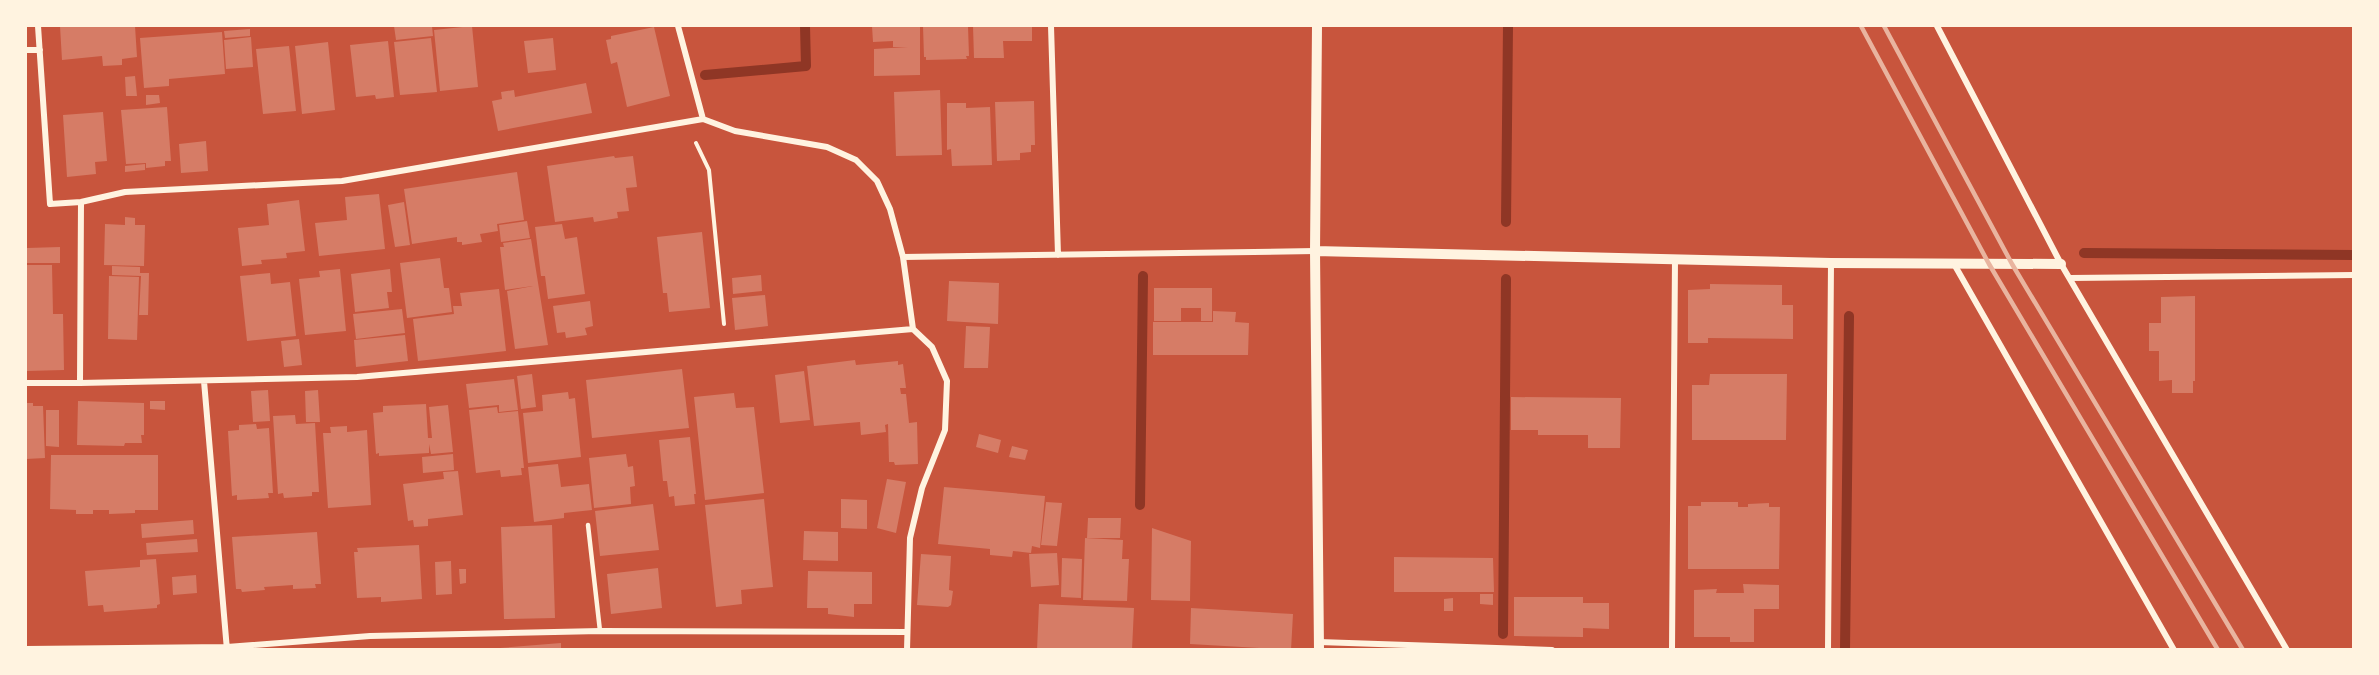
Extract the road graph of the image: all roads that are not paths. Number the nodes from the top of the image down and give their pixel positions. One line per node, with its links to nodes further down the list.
1 (38, 26): 7 (street)
2 (678, 26): 8 (street)
3 (1051, 26): 11 (street)
4 (1317, 26): 10 (street)
5 (1937, 26): 16 (street)
6 (26, 50): 7 (street)
7 (40, 50): 9 (street)
8 (703, 119): 9 (street); 12 (street)
9 (81, 202): 22 (street)
10 (1315, 251): 11 (street); 13 (street); 26 (street)
11 (1058, 255): 12 (street)
12 (903, 257): 19 (street)
13 (1675, 259): 14 (street); 31 (street)
14 (1831, 263): 15 (street); 32 (street)
15 (1954, 264): 16 (street); 33 (street)
16 (2061, 264): 18 (street)
17 (2354, 275): 18 (street)
18 (2070, 278): 34 (street)
19 (913, 329): 20 (street); 25 (street)
20 (204, 381): 22 (street); 27 (street)
21 (26, 383): 22 (street)
22 (80, 383)
23 (588, 525): 24 (lane)
24 (600, 631): 25 (street); 27 (street)
25 (907, 632): 29 (street)
26 (1319, 646): 30 (street)
27 (227, 648): 28 (street)
28 (26, 649)
29 (907, 650)
30 (1552, 650)
31 (1672, 650)
32 (1828, 650)
33 (2174, 650)
34 (2287, 650)

